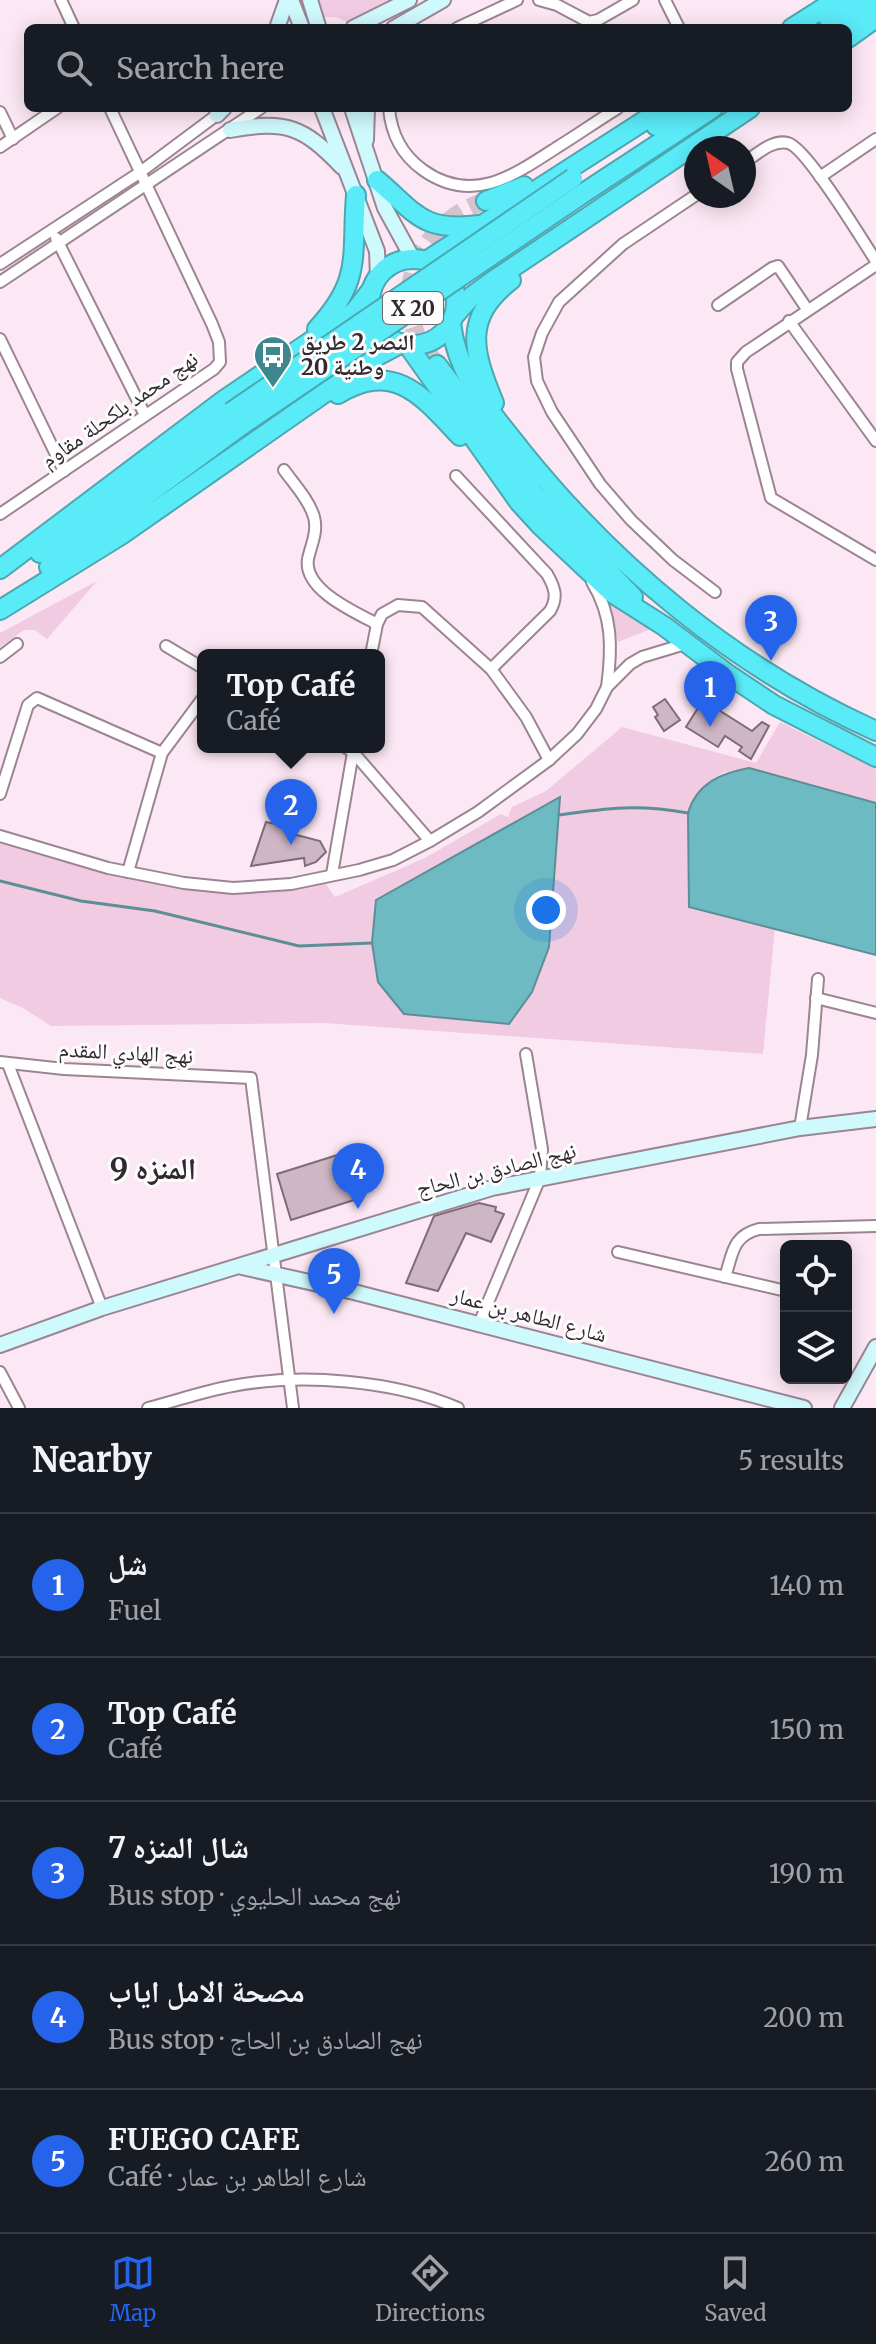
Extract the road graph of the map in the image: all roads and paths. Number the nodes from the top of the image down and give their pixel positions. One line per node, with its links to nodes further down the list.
1 (61, 0): 14 (street)
2 (289, 0): 15 (street); 16 (street)
3 (310, 0): 17 (street)
4 (409, 0): 18 (street)
5 (443, 0): 19 (street)
6 (517, 0): 20 (street)
7 (539, 0): 8 (street)
8 (633, 0)
9 (665, 0): 21 (street)
10 (836, 0): 22 (highway)
11 (856, 0): 23 (highway)
12 (876, 1): 24 (highway)
13 (876, 18): 25 (highway)
14 (72, 24)
15 (279, 24)
16 (300, 24)
17 (320, 24)
18 (361, 24)
19 (406, 24)
20 (466, 24)
21 (677, 24)
22 (798, 24)
23 (817, 24)
24 (841, 24)
25 (852, 35)
26 (0, 112): 42 (street)
27 (51, 112): 42 (street)
28 (112, 112): 48 (street, نهج محمد بلكحلة مقاوم)
29 (220, 112): 48 (street)
30 (255, 112): 41 (street)
31 (324, 112): 47 (street)
32 (353, 112): 45 (street)
33 (367, 112): 45 (street)
34 (390, 112): 35 (street)
35 (612, 112)
36 (646, 112): 55 (highway)
37 (658, 112): 57 (highway)
38 (679, 112): 51 (highway, X 20)
39 (706, 112): 51 (highway, X 20)
40 (744, 112): 54 (highway)
41 (230, 130): 47 (street); 52 (street)
42 (13, 139): 44 (street)
43 (876, 139): 49 (street)
44 (0, 147)
45 (366, 152): 50 (street)
46 (756, 155): 49 (street)
47 (346, 171): 53 (street)
48 (139, 173): 52 (street, نهج محمد بلكحلة مقاوم); 58 (street)
49 (820, 177): 61 (street)
50 (377, 180): 57 (highway); 60 (street)
51 (579, 185): 74 (highway, X 20, bridge)
52 (146, 186): 59 (street); 73 (street, نهج محمد بلكحلة مقاوم)
53 (356, 195): 64 (street); 71 (highway)
54 (619, 196): 67 (highway); 77 (highway)
55 (486, 201)
56 (684, 203): 87 (street)
57 (482, 224): 60 (highway)
58 (53, 231): 59 (street); 62 (street)
59 (59, 244): 63 (street); 73 (street)
60 (420, 260): 64 (highway); 67 (highway)
61 (876, 263): 66 (street)
62 (0, 264)
63 (0, 282)
64 (375, 283): 70 (highway); 71 (highway)
65 (718, 305): 66 (street)
66 (807, 309): 68 (street)
67 (452, 319): 70 (highway); 77 (highway)
68 (789, 321): 76 (street); 84 (street)
69 (0, 339): 79 (street)
70 (404, 344): 75 (highway); 81 (highway)
71 (292, 353): 85 (highway)
72 (437, 365): 91 (highway)
73 (145, 415): 79 (street, نهج محمد بلكحلة مقاوم)
74 (236, 419): 86 (highway, X 20); 88 (highway, X 20)
75 (259, 440): 81 (highway); 89 (highway)
76 (876, 441)
77 (528, 460): 101 (highway)
78 (284, 470): 90 (street)
79 (64, 471): 82 (street, نهج محمد بلكحلة مقاوم)
80 (456, 476): 98 (street)
81 (501, 478): 83 (highway)
82 (0, 514)
83 (564, 547): 91 (highway); 99 (street)
84 (876, 560)
85 (0, 569)
86 (0, 581)
87 (715, 592)
88 (0, 600)
89 (0, 610)
90 (377, 624): 95 (street); 98 (street)
91 (664, 626): 93 (highway)
92 (17, 644): 96 (street)
93 (685, 644): 99 (street); 105 (highway)
94 (166, 646): 97 (street)
95 (372, 649)
96 (0, 657)
97 (197, 664)
98 (491, 669): 106 (street)
99 (607, 687): 106 (street)
100 (197, 706): 102 (street)
101 (876, 731)
102 (162, 753): 107 (street); 110 (street)
103 (350, 753): 111 (street)
104 (354, 753): 109 (street)
105 (876, 757)
106 (549, 760): 109 (street)
107 (0, 794)
108 (0, 836): 110 (street)
109 (430, 841): 111 (street)
110 (128, 872): 111 (street)
111 (332, 874)
112 (818, 979): 113 (street)
113 (816, 998): 114 (street); 118 (street)
114 (876, 1013)
115 (526, 1054): 119 (street)
116 (4, 1063): 122 (street, نهج الهادي المقدم); 127 (street)
117 (876, 1119): 118 (street, نهج الصادق بن الحاج)
118 (800, 1128): 119 (street, نهج الصادق بن الحاج)
119 (540, 1178): 122 (street, نهج الصادق بن الحاج); 128 (street)
120 (876, 1226): 125 (street)
121 (618, 1252): 125 (street)
122 (273, 1254): 123 (street, نهج الصادق بن الحاج); 124 (street)
123 (242, 1267): 124 (street, شارع الطاهر بن عمار); 127 (street, نهج الصادق بن الحاج)
124 (276, 1273): 128 (street, شارع الطاهر بن عمار); 132 (street)
125 (725, 1277): 126 (street)
126 (780, 1290)
127 (102, 1308): 129 (street, نهج الصادق بن الحاج)
128 (479, 1324): 133 (street, شارع الطاهر بن عمار)
129 (0, 1345)
130 (876, 1347): 140 (street)
131 (0, 1372): 135 (street)
132 (290, 1380): 134 (street); 137 (street); 138 (street)
133 (766, 1404): 139 (street, شارع الطاهر بن عمار)
134 (164, 1406): 136 (street)
135 (19, 1408)
136 (148, 1408)
137 (293, 1408)
138 (458, 1408)
139 (804, 1408)
140 (842, 1408)

